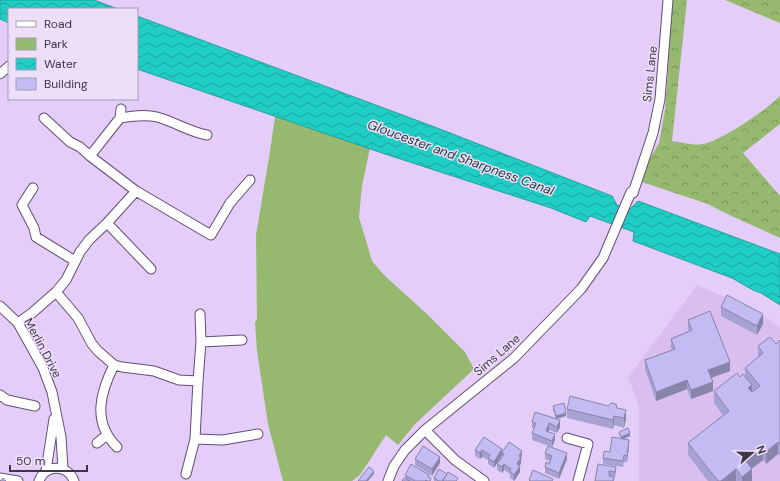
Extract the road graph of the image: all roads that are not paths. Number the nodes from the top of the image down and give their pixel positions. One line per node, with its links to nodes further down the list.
1 (668, 0): 24 (street, Sims Lane)
2 (8, 67): 3 (street)
3 (0, 74)
4 (44, 118): 6 (street)
5 (207, 135): 6 (street)
6 (90, 156): 9 (street)
7 (250, 180): 9 (street)
8 (33, 188): 11 (street)
9 (136, 191): 10 (street)
10 (107, 223): 11 (street); 12 (street)
11 (75, 261): 13 (street)
12 (151, 268)
13 (56, 292): 16 (street); 19 (street)
14 (0, 306): 16 (street, Merlin Drive)
15 (200, 314): 18 (street)
16 (18, 323): 23 (street, Merlin Drive)
17 (242, 340): 18 (street)
18 (201, 342): 20 (street)
19 (114, 365): 20 (street); 26 (street)
20 (198, 381): 28 (street)
21 (0, 395): 22 (street)
22 (35, 406)
23 (55, 408): 31 (street, Merlin Drive); 32 (street, Merlin Drive)
24 (425, 430): 38 (street, Sims Lane); 39 (street)
25 (258, 434): 28 (street)
26 (107, 435): 29 (street); 30 (street)
27 (566, 438): 40 (street)
28 (195, 439): 33 (street)
29 (97, 443)
30 (117, 447)
31 (63, 468): 32 (street); 35 (street)
32 (46, 470): 37 (street)
33 (186, 474)
34 (0, 478): 36 (street)
35 (75, 480)
36 (18, 481)
37 (39, 481)
38 (388, 481)
39 (484, 481)
40 (578, 481)

